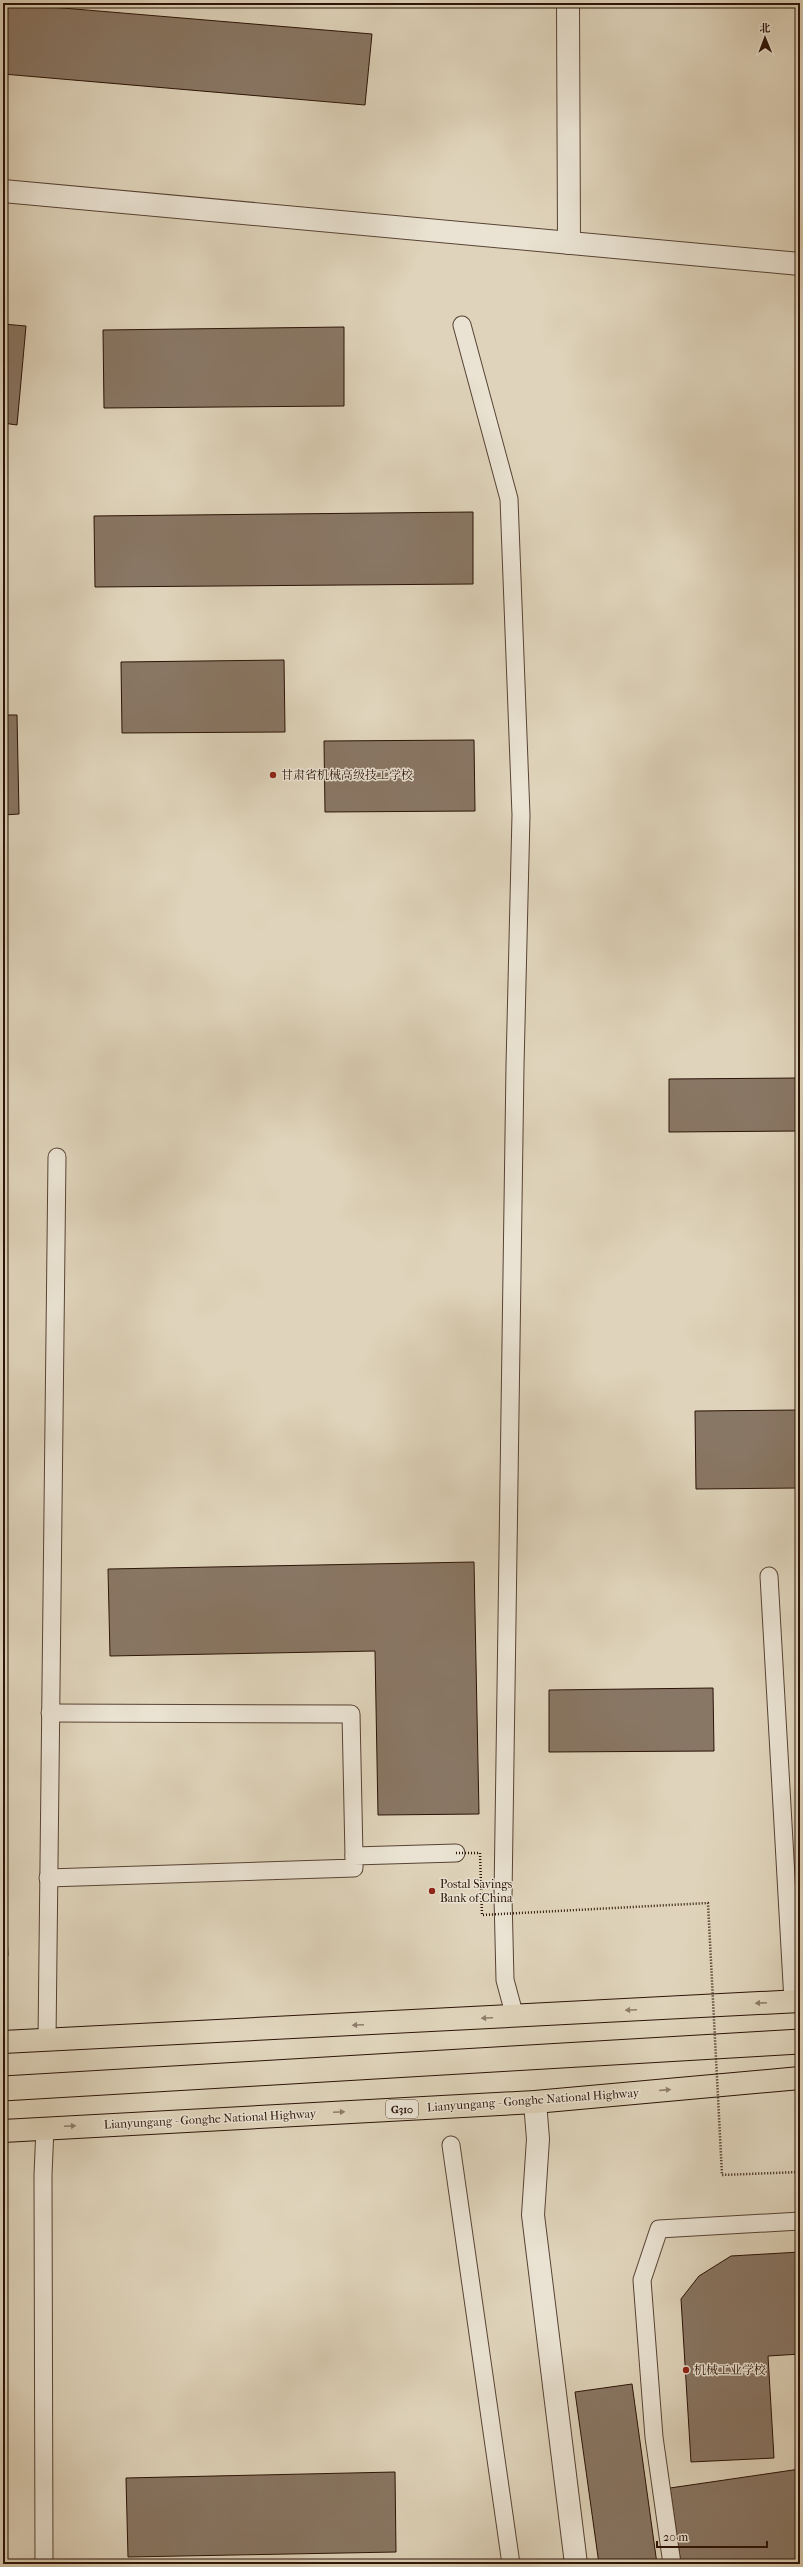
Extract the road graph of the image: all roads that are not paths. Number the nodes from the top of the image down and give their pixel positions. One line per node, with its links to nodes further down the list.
1 (568, 3): 3 (street)
2 (3, 191): 3 (street)
3 (569, 243): 4 (street)
4 (800, 264)
5 (462, 325): 13 (lane)
6 (57, 1157): 8 (lane)
7 (769, 1576): 12 (lane)
8 (50, 1713): 10 (lane); 11 (lane)
9 (456, 1853): 10 (lane)
10 (354, 1856): 11 (lane)
11 (48, 1878): 14 (lane)
12 (796, 2001): 13 (highway, one-way to 13)
13 (515, 2017): 14 (highway, one-way to 14)
14 (46, 2040): 15 (highway)
15 (3, 2042)
16 (800, 2078): 17 (highway, Lianyungang - Gonghe National Highway / G310, one-way to 16)
17 (535, 2102): 18 (highway, Lianyungang - Gonghe National Highway / G310, one-way to 17); 24 (street)
18 (45, 2128): 19 (highway, Lianyungang - Gonghe National Highway / G310); 22 (lane)
19 (3, 2131)
20 (451, 2146): 23 (lane)
21 (800, 2221): 25 (lane)
22 (44, 2564)
23 (512, 2564)
24 (576, 2564)
25 (672, 2564)

